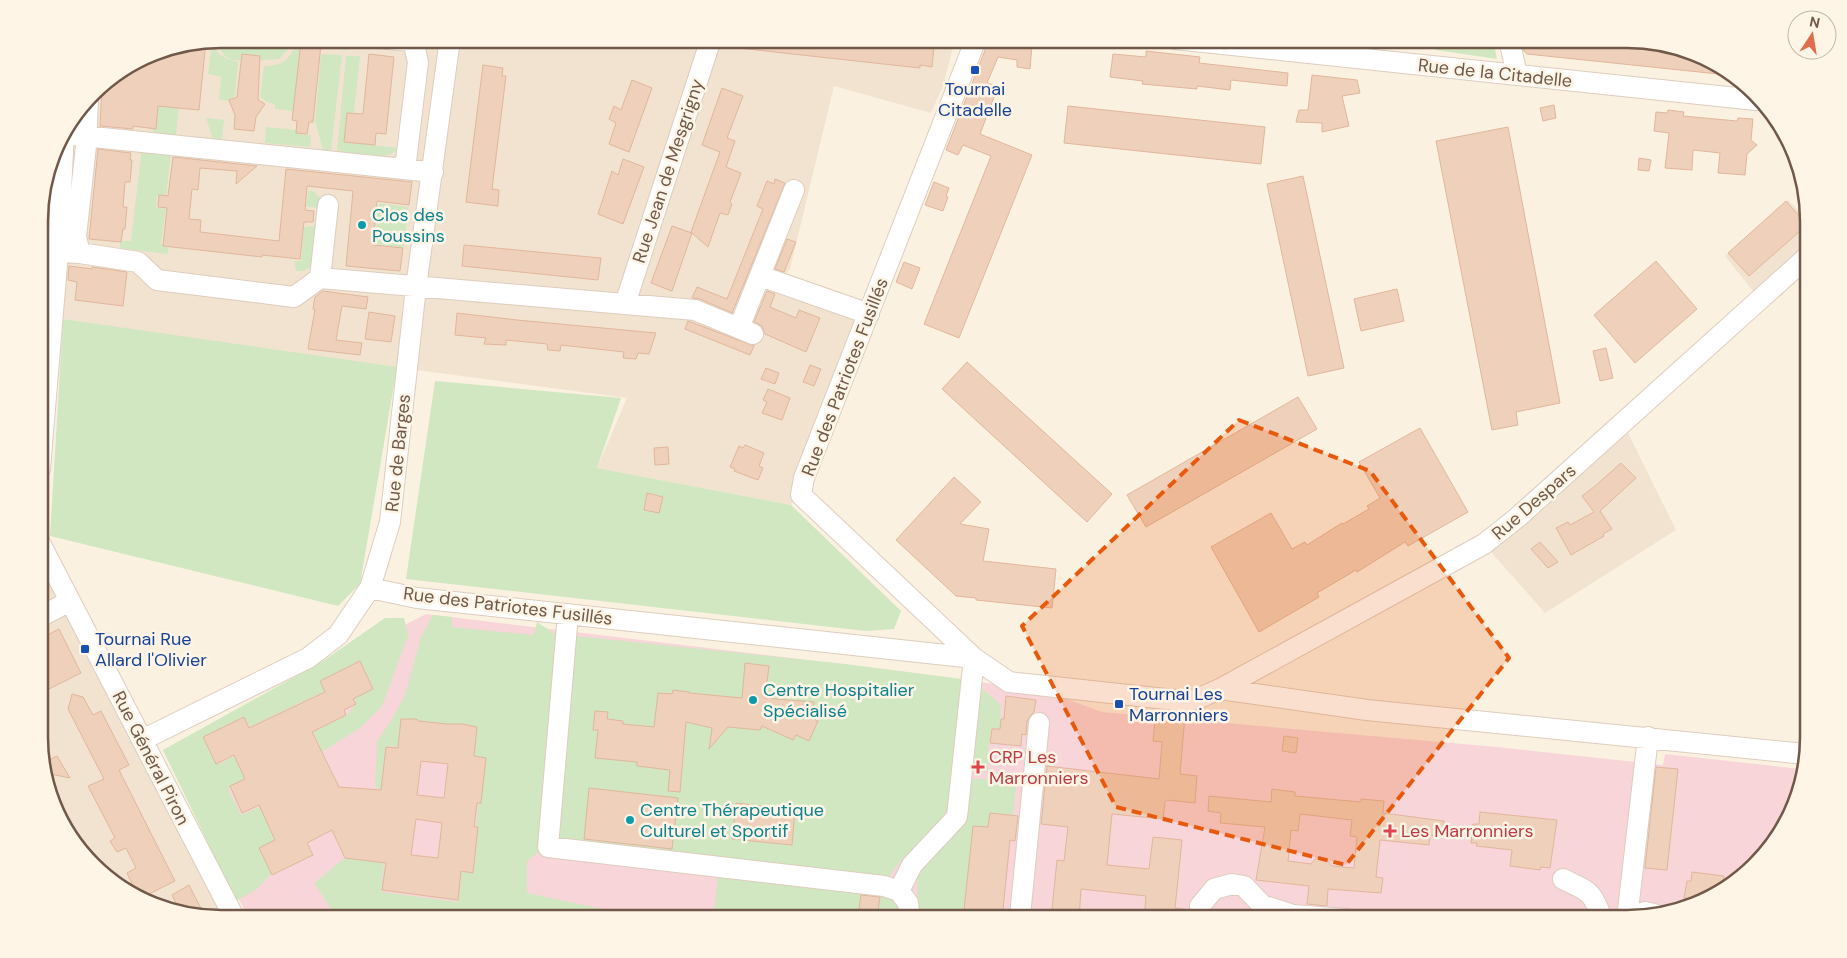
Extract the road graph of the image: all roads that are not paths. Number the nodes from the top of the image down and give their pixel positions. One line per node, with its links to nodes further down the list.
1 (415, 48): 13 (street)
2 (449, 48): 14 (street, Rue de Barges)
3 (708, 48): 23 (street, Rue Jean de Mesgrigny)
4 (972, 48): 24 (street, Rue des Patriotes Fusillés)
5 (1260, 48): 7 (street, Rue de la Citadelle)
6 (1511, 48): 7 (street)
7 (1516, 75): 8 (street, Rue de la Citadelle)
8 (1750, 99)
9 (87, 109): 11 (street)
10 (71, 134): 11 (street)
11 (86, 136): 13 (street); 18 (street)
12 (63, 148): 17 (street)
13 (399, 168): 14 (street)
14 (433, 172): 22 (street, Rue de Barges)
15 (794, 190): 20 (street)
16 (328, 205): 21 (street)
17 (58, 252): 18 (street); 25 (street)
18 (80, 253): 21 (street)
19 (1800, 263): 32 (street, Rue Despars)
20 (760, 276): 23 (street); 24 (street)
21 (320, 278): 22 (street)
22 (416, 287): 23 (street); 27 (street, Rue de Barges)
23 (625, 304)
24 (869, 314): 31 (street, Rue des Patriotes Fusillés)
25 (48, 373)
26 (48, 558): 28 (street, Rue Général Piron)
27 (370, 588): 30 (street, Rue des Patriotes Fusillés); 35 (street, Rue de Barges)
28 (70, 601): 29 (street); 35 (street, Rue Général Piron)
29 (48, 613)
30 (568, 614): 31 (street, Rue des Patriotes Fusillés); 38 (street)
31 (974, 658): 32 (street, Rue des Patriotes Fusillés); 38 (street)
32 (1220, 689): 34 (street)
33 (1039, 723): 41 (street)
34 (1648, 737): 36 (street); 45 (street)
35 (142, 740): 39 (street, Rue Général Piron)
36 (1799, 753)
37 (1563, 879): 44 (street)
38 (899, 891): 40 (street)
39 (230, 910)
40 (909, 910)
41 (1021, 910)
42 (1201, 910): 43 (street)
43 (1278, 910)
44 (1599, 910)
45 (1629, 910)

